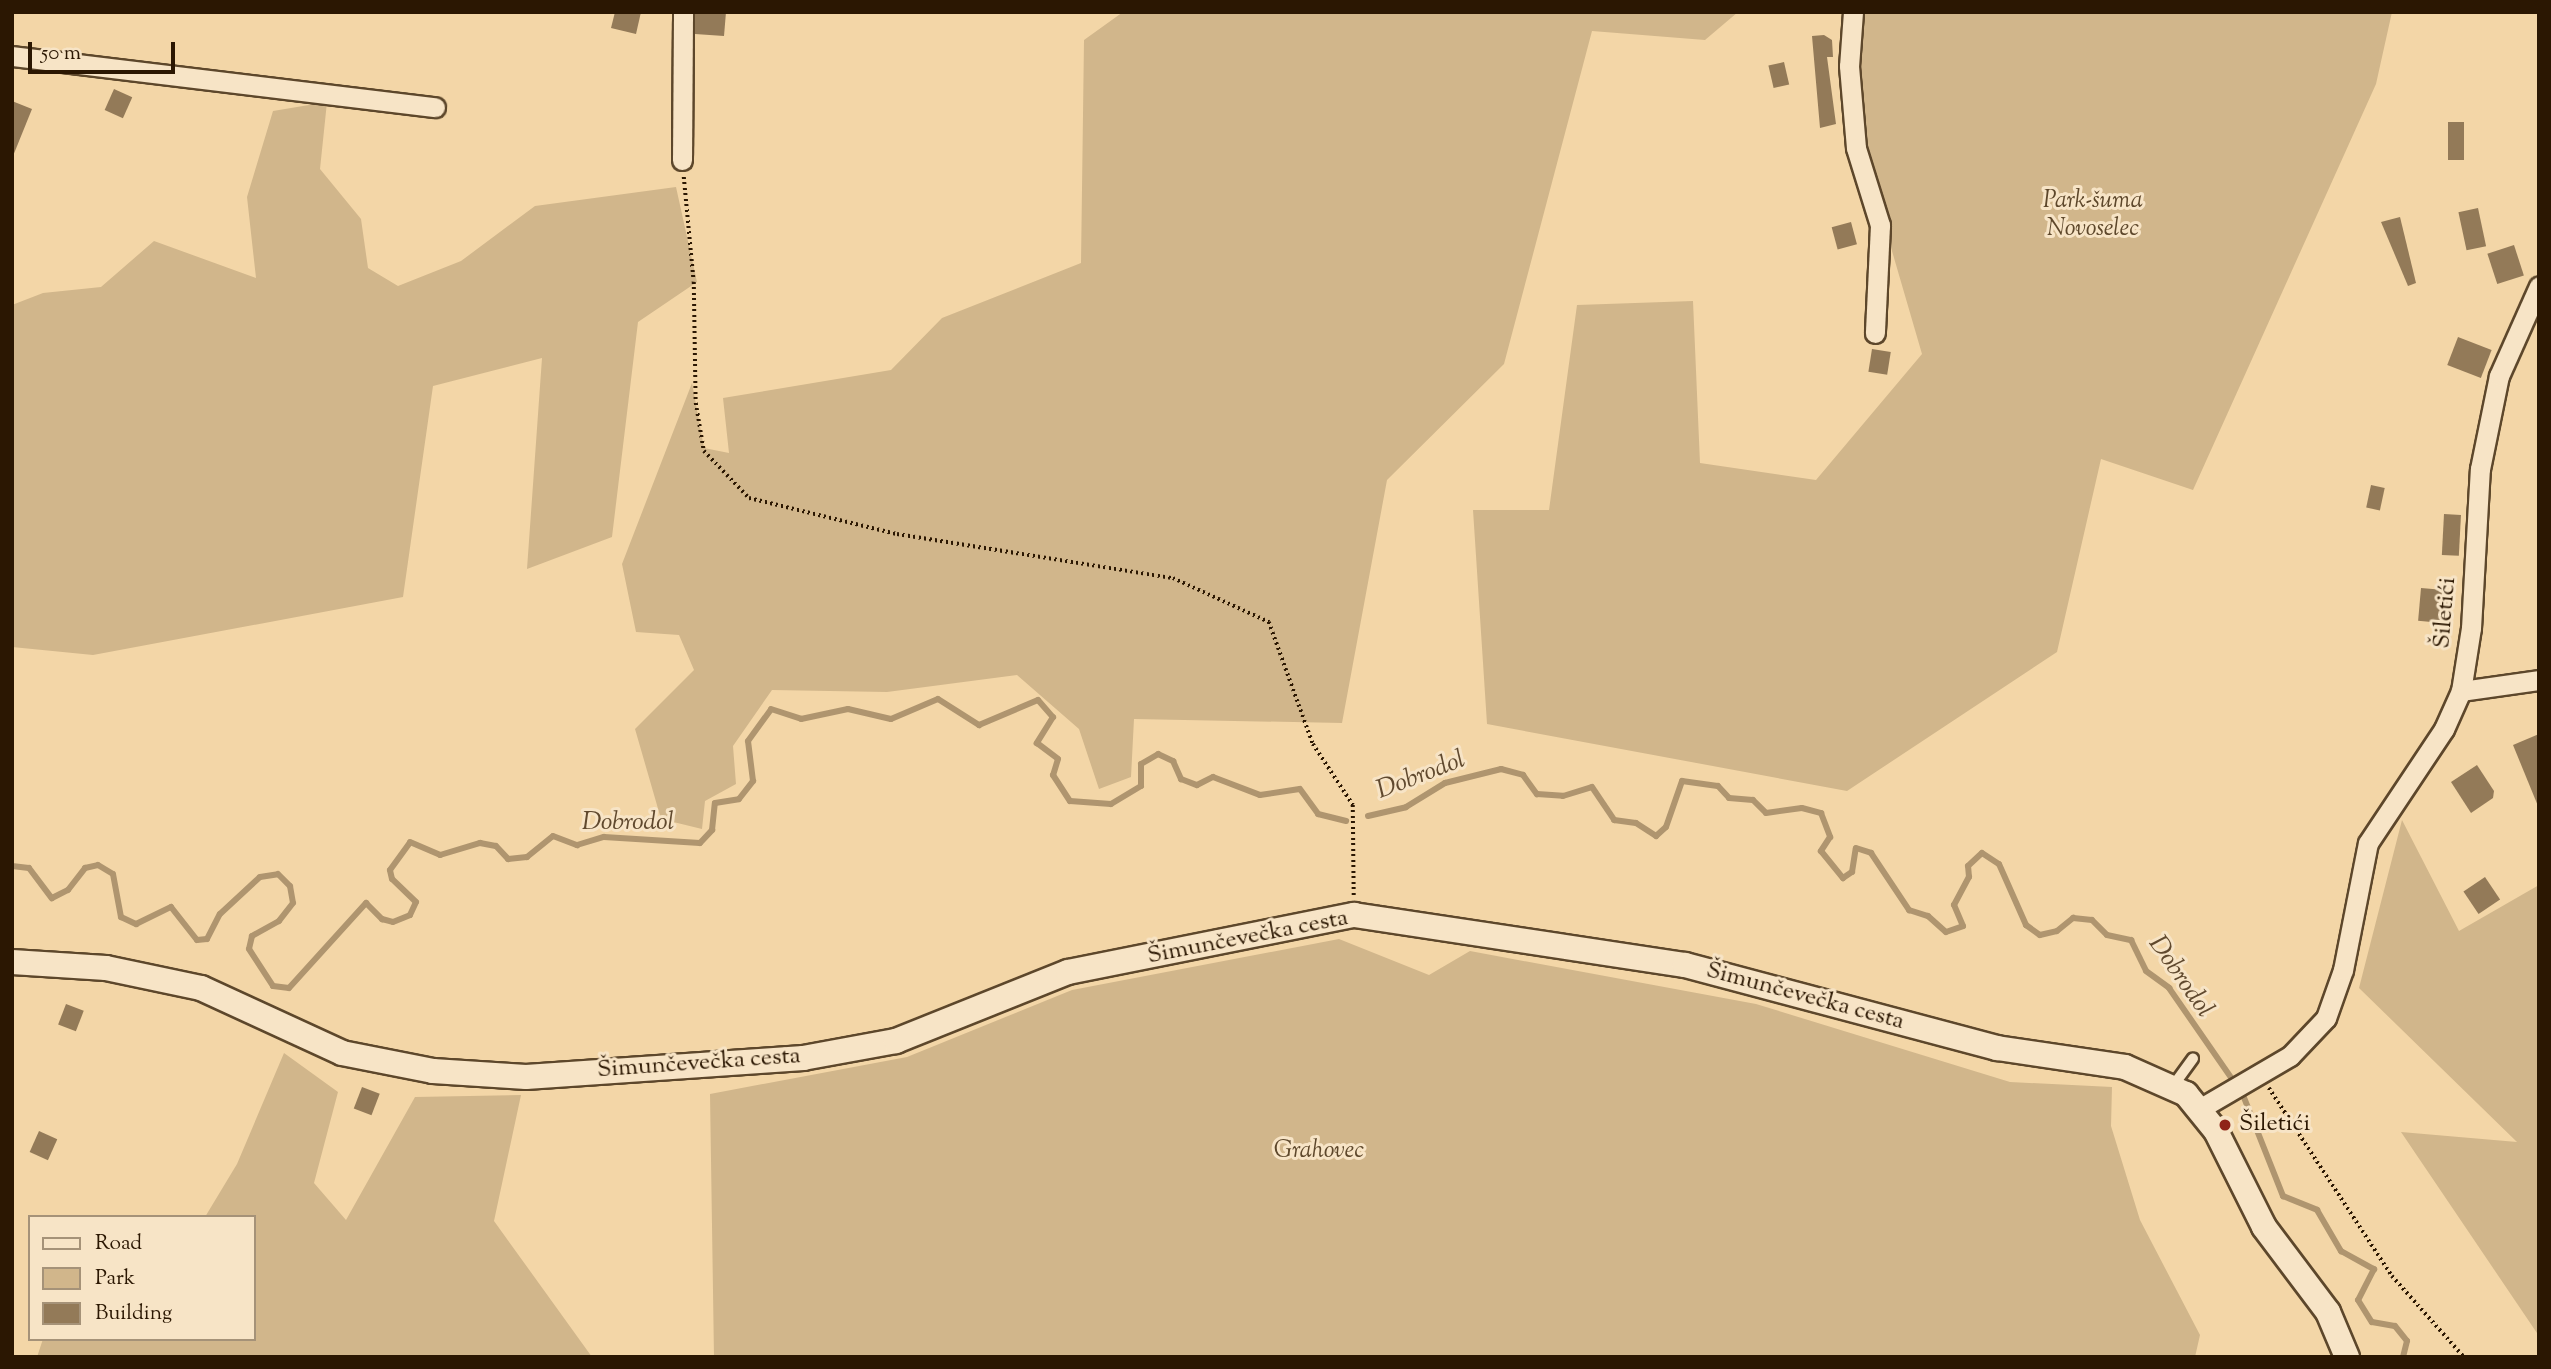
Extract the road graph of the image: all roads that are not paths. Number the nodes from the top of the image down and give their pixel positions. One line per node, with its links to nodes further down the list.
1 (683, 12): 5 (street)
2 (1853, 12): 7 (street)
3 (12, 56): 4 (street)
4 (435, 107)
5 (682, 160)
6 (2539, 286): 9 (street, Šiletići)
7 (1875, 332)
8 (2539, 680): 9 (street)
9 (2461, 691): 13 (street, Šiletići)
10 (12, 962): 12 (street, Šimunčevečka cesta)
11 (2193, 1058): 12 (lane)
12 (2172, 1086): 13 (street, Šimunčevečka cesta)
13 (2200, 1108): 14 (street, Šimunčevečka cesta)
14 (2347, 1357)

